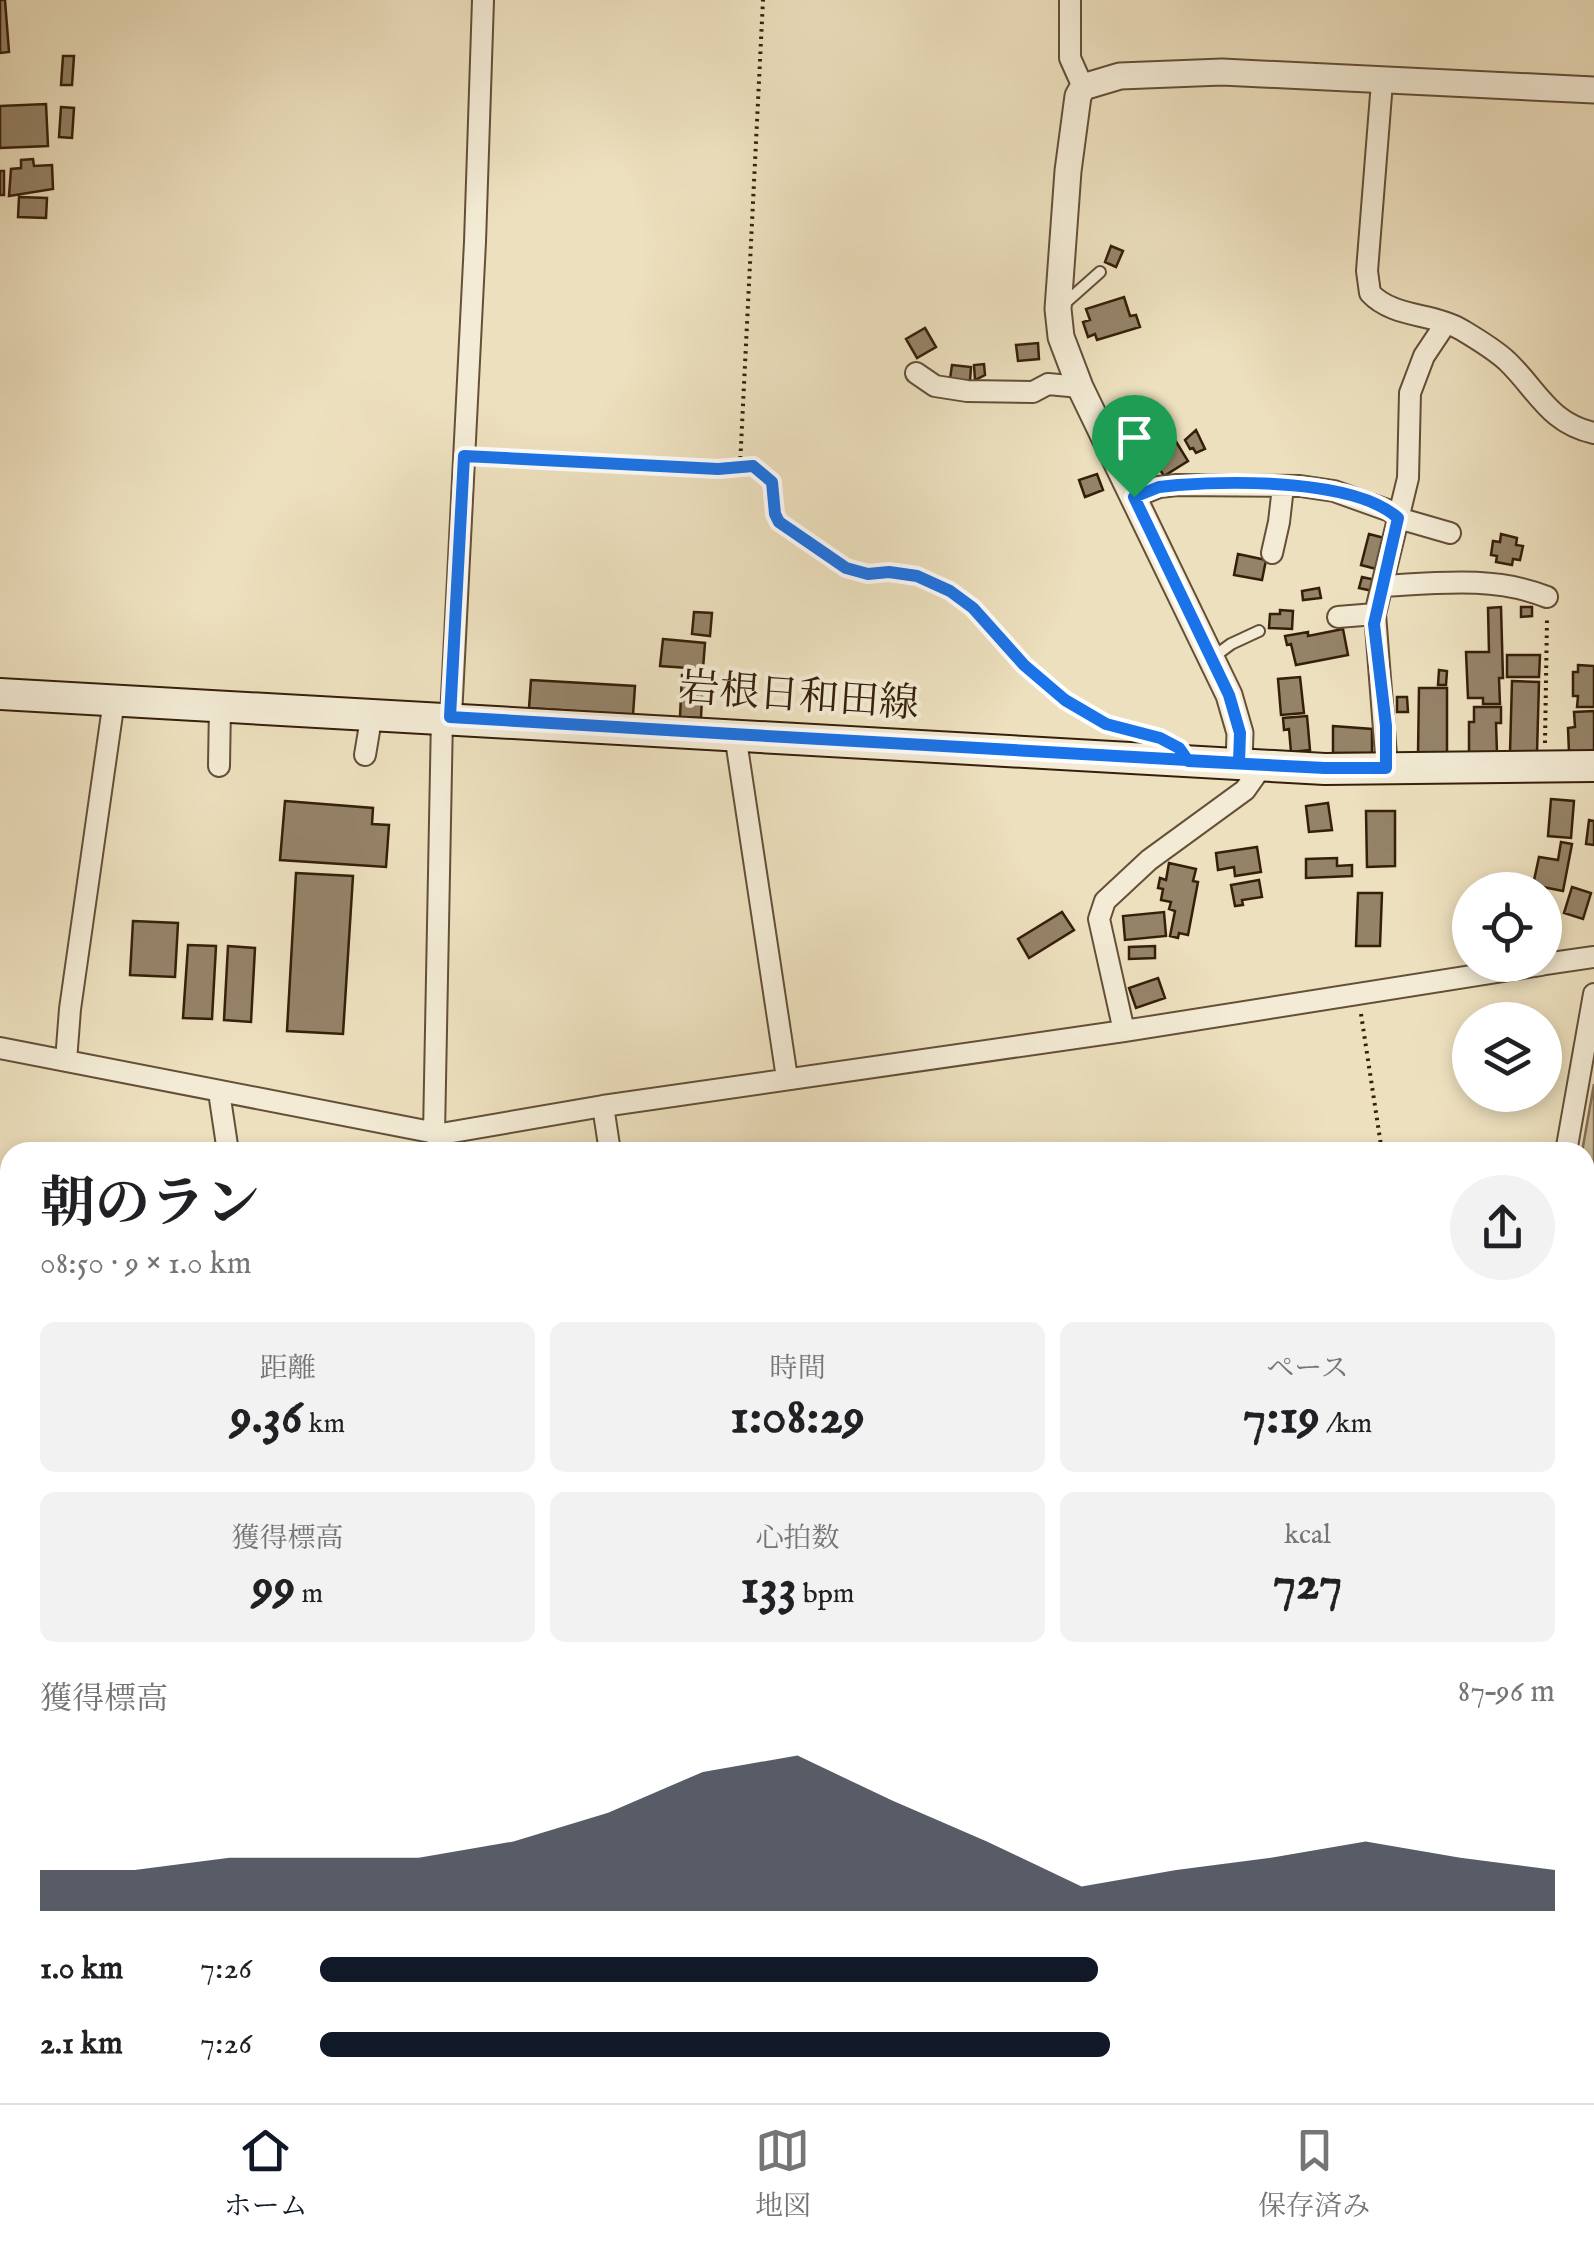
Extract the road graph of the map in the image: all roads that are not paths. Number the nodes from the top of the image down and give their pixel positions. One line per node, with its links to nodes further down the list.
1 (482, 0): 27 (street)
2 (1070, 0): 4 (street)
3 (1382, 82): 4 (street); 5 (street); 8 (street)
4 (1083, 86): 7 (street)
5 (1594, 90)
6 (1100, 272): 7 (lane)
7 (1058, 309): 10 (street)
8 (1446, 323): 11 (street); 14 (street)
9 (916, 373): 10 (street)
10 (1080, 388): 13 (street)
11 (1594, 432)
12 (1282, 486): 13 (street); 14 (street); 16 (street)
13 (1134, 497): 22 (street)
14 (1398, 518): 15 (street); 17 (street)
15 (1450, 533)
16 (1272, 553)
17 (1382, 586): 18 (street); 19 (street)
18 (1548, 597)
19 (1375, 614): 20 (street); 33 (street)
20 (1338, 617)
21 (1259, 631): 22 (lane)
22 (1212, 658): 30 (street)
23 (0, 694): 24 (main road, 岩根日和田線)
24 (114, 700): 25 (main road, 岩根日和田線); 40 (street)
25 (220, 705): 26 (main road, 岩根日和田線); 31 (street)
26 (372, 713): 27 (main road, 岩根日和田線); 29 (street)
27 (446, 717): 28 (main road, 岩根日和田線); 44 (street)
28 (735, 734): 30 (main road, 岩根日和田線); 41 (street)
29 (365, 755)
30 (1250, 764): 33 (main road, 岩根日和田線); 38 (street)
31 (219, 766)
32 (1594, 766): 33 (main road, 岩根日和田線)
33 (1386, 768)
34 (1594, 957): 35 (street)
35 (1562, 962)
36 (1452, 978): 38 (street)
37 (1594, 994): 47 (street)
38 (1124, 1030): 41 (street)
39 (0, 1048): 40 (street)
40 (66, 1062): 42 (street)
41 (787, 1078): 43 (street)
42 (218, 1092): 44 (street); 45 (street)
43 (603, 1106): 44 (street); 46 (street)
44 (434, 1134)
45 (226, 1142)
46 (608, 1142)
47 (1568, 1142)

